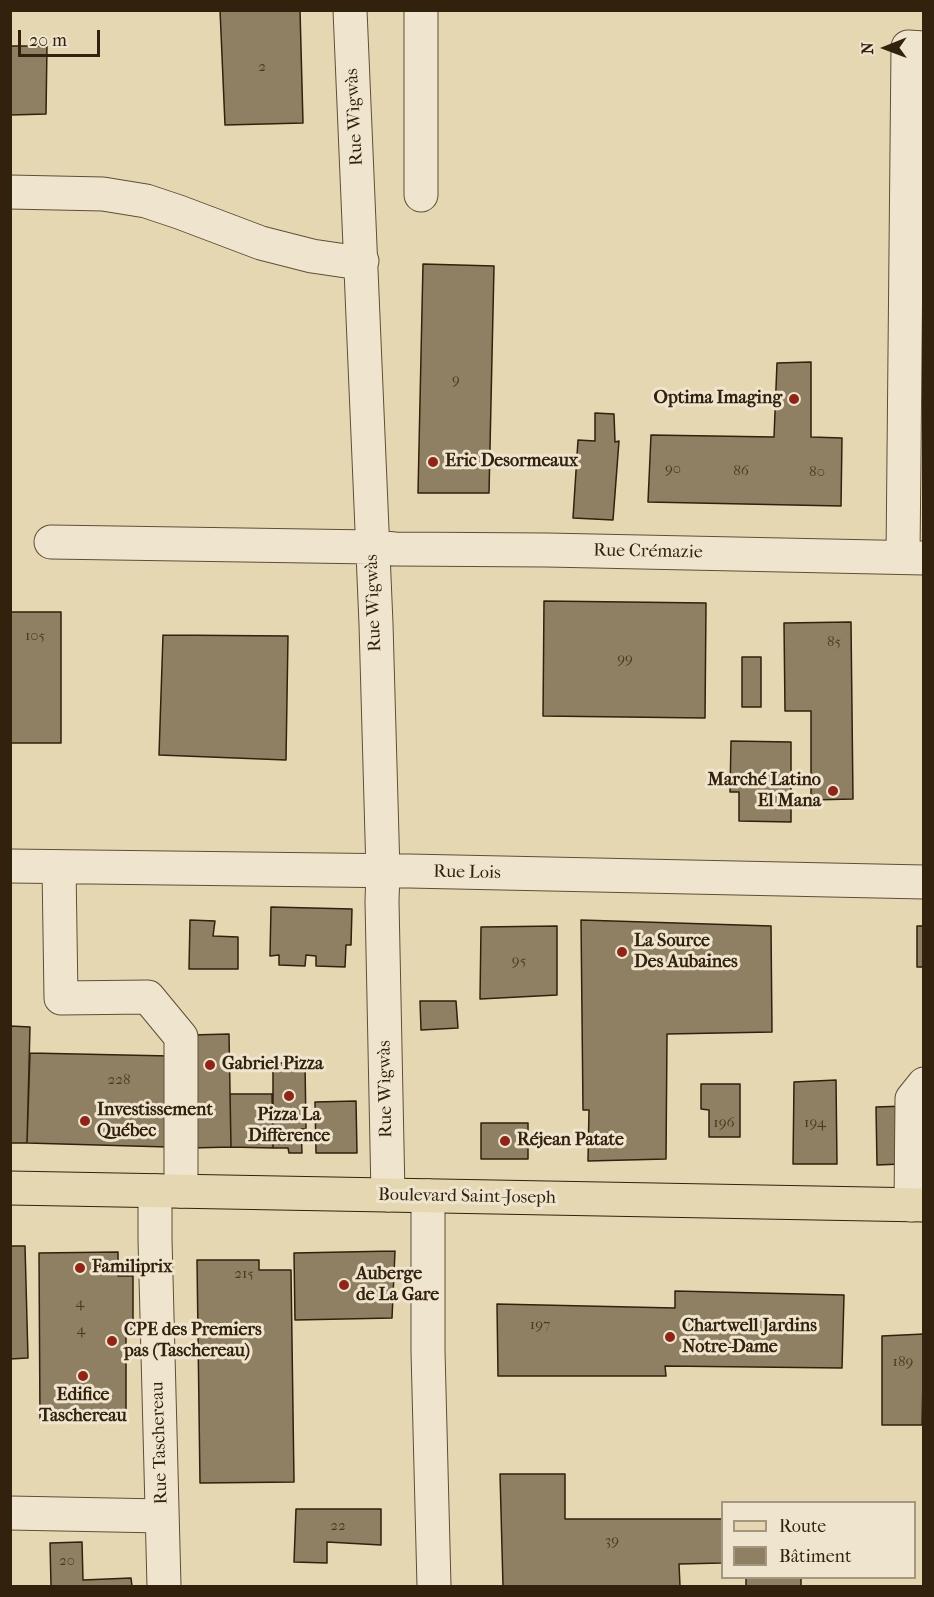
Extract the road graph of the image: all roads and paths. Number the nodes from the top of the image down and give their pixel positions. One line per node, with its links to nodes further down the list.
1 (350, 10): 6 (street, Rue Wìgwàs)
2 (422, 10): 5 (street)
3 (924, 48): 9 (street)
4 (10, 192): 6 (street)
5 (421, 195)
6 (362, 261): 8 (street, Rue Wìgwàs)
7 (51, 542): 8 (street, Rue Crémazie)
8 (372, 547): 9 (street, Rue Crémazie); 12 (street, Rue Wìgwàs)
9 (913, 557)
10 (10, 866): 11 (street, Rue Lois)
11 (59, 867): 12 (street, Rue Lois); 16 (street, Rue Taschereau)
12 (383, 872): 13 (street, Rue Lois); 17 (street, Rue Wìgwàs)
13 (924, 882)
14 (924, 1084): 19 (street)
15 (10, 1188): 16 (main road, Boulevard Saint-Joseph)
16 (168, 1191): 17 (main road, Boulevard Saint-Joseph); 21 (street, Rue Taschereau)
17 (387, 1195): 18 (main road, Boulevard Saint-Joseph)
18 (428, 1196): 19 (main road, Boulevard Saint-Joseph); 23 (street)
19 (917, 1205)
20 (10, 1513): 21 (street)
21 (162, 1516): 22 (street, Rue Taschereau)
22 (164, 1587)
23 (434, 1587)

